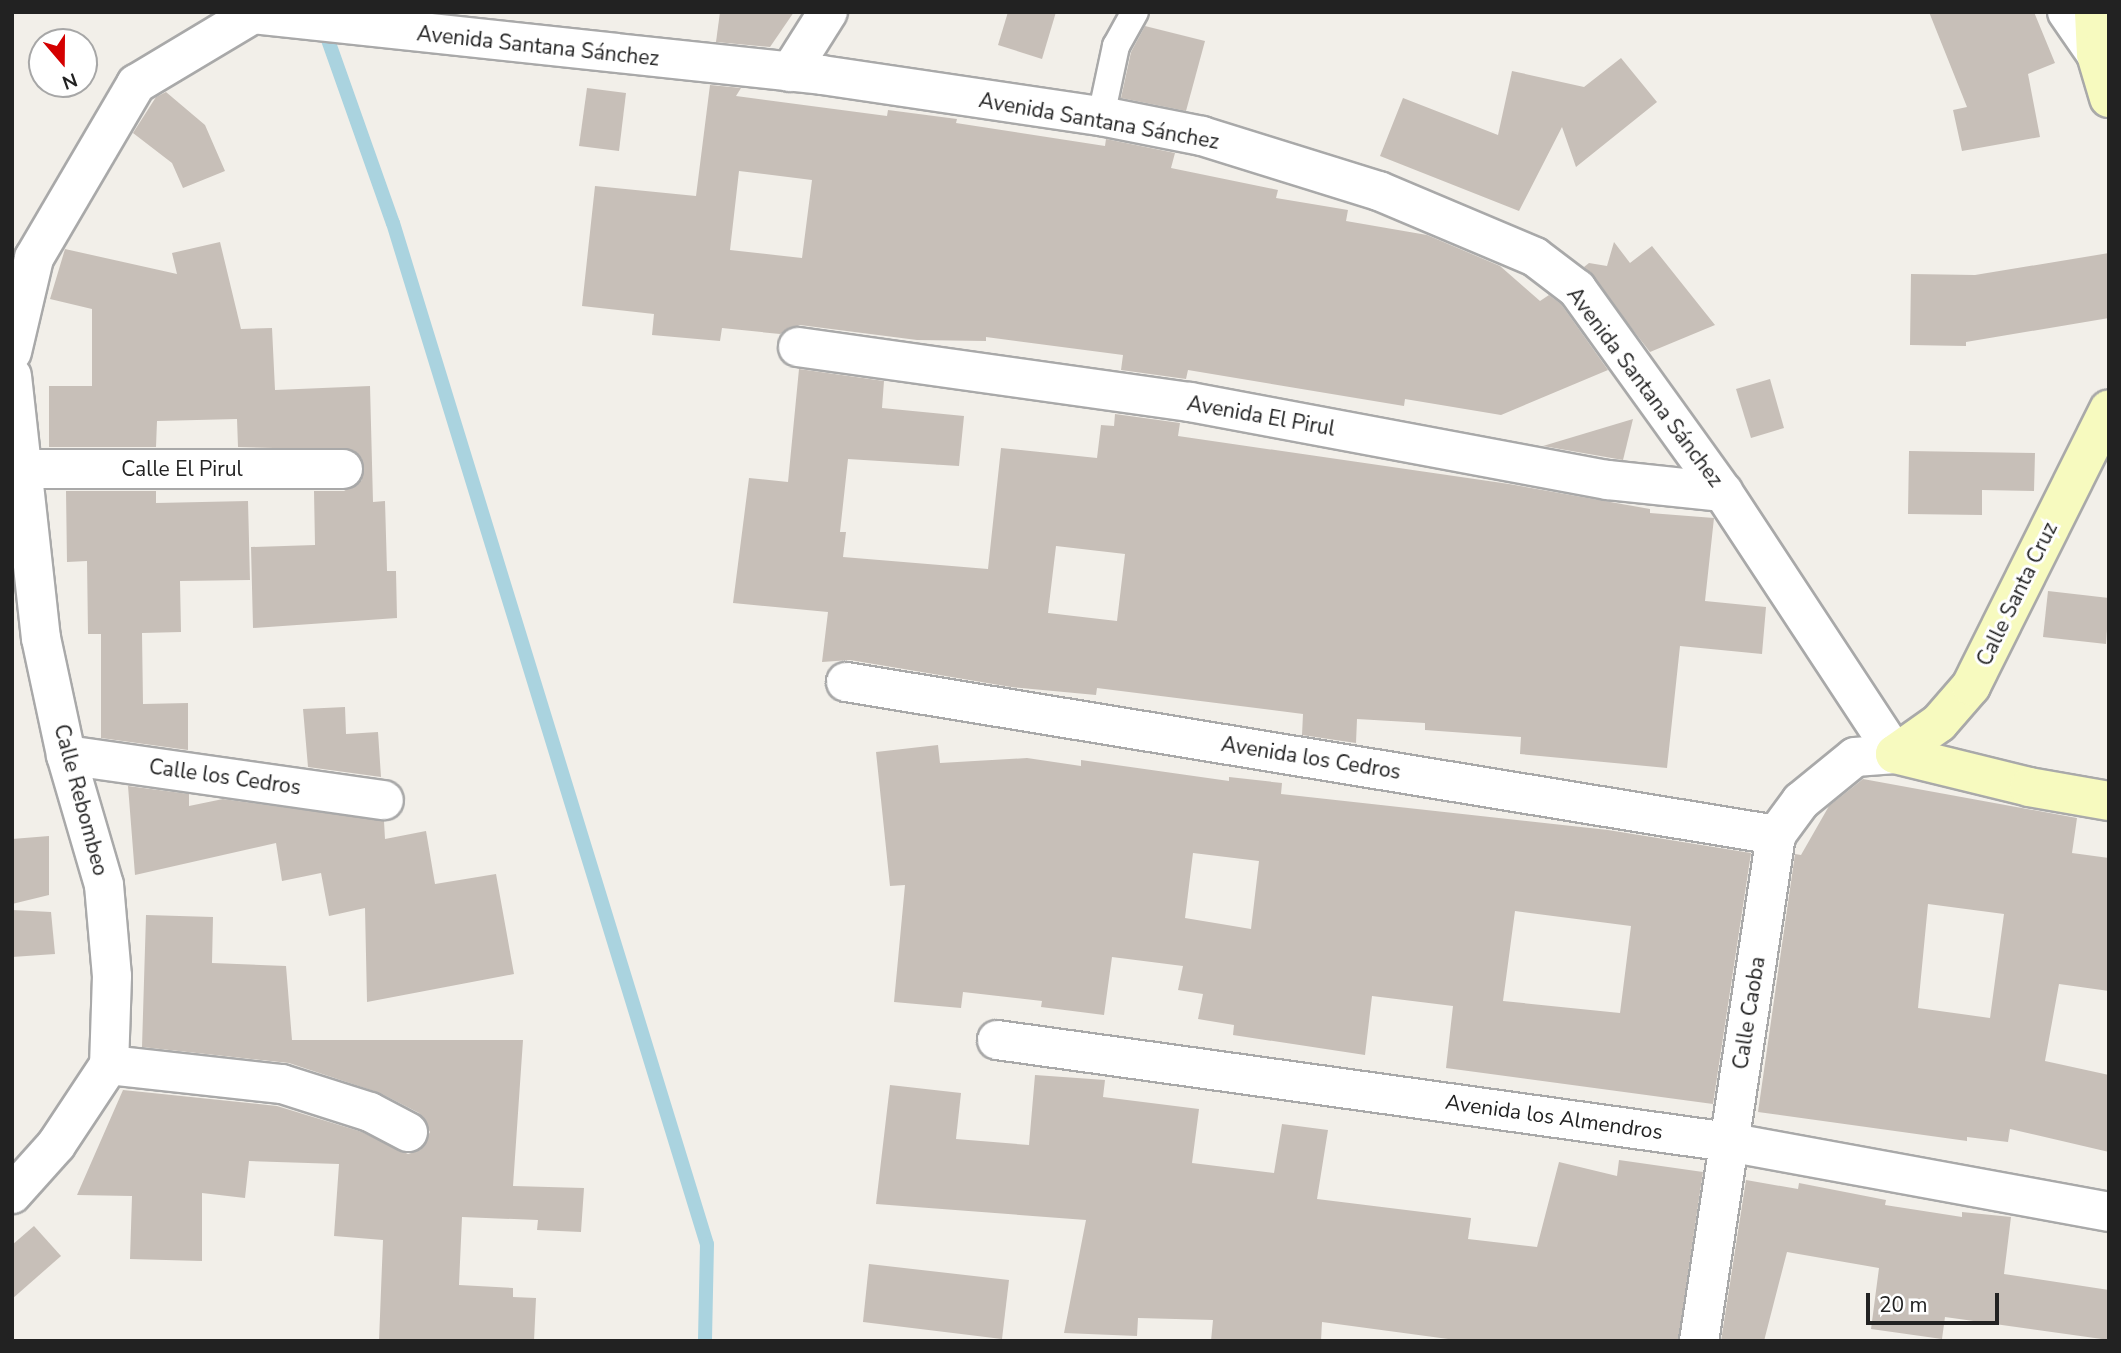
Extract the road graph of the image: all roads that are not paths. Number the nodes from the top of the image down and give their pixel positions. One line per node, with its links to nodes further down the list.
1 (828, 12): 6 (street)
2 (1135, 12): 8 (lane)
3 (2067, 12): 5 (street)
4 (2094, 12): 5 (street)
5 (2096, 54): 7 (street)
6 (790, 72): 8 (street, Avenida Santana Sánchez); 10 (street, Avenida Santana Sánchez)
7 (2109, 98)
8 (1101, 116): 15 (street, Avenida Santana Sánchez)
9 (797, 347): 15 (street, Avenida El Pirul)
10 (12, 352)
11 (12, 376): 13 (street, Calle Rebombeo)
12 (2109, 409): 17 (street, Calle Santa Cruz)
13 (21, 469): 14 (street, Calle El Pirul); 18 (street, Calle Rebombeo)
14 (343, 469)
15 (1723, 492): 17 (street, Avenida Santana Sánchez)
16 (846, 682): 21 (street, Avenida los Cedros)
17 (1895, 754): 20 (street); 21 (street, Calle Caoba)
18 (66, 755): 19 (street, Calle los Cedros); 23 (street, Calle Rebombeo)
19 (384, 800)
20 (2109, 801)
21 (1776, 835): 25 (street, Calle Caoba)
22 (997, 1040): 25 (street, Avenida los Almendros)
23 (109, 1065): 24 (street); 26 (street)
24 (408, 1132)
25 (1728, 1142): 27 (street, Avenida los Almendros); 28 (street, Calle Caoba)
26 (12, 1195)
27 (2109, 1212)
28 (1699, 1341)

